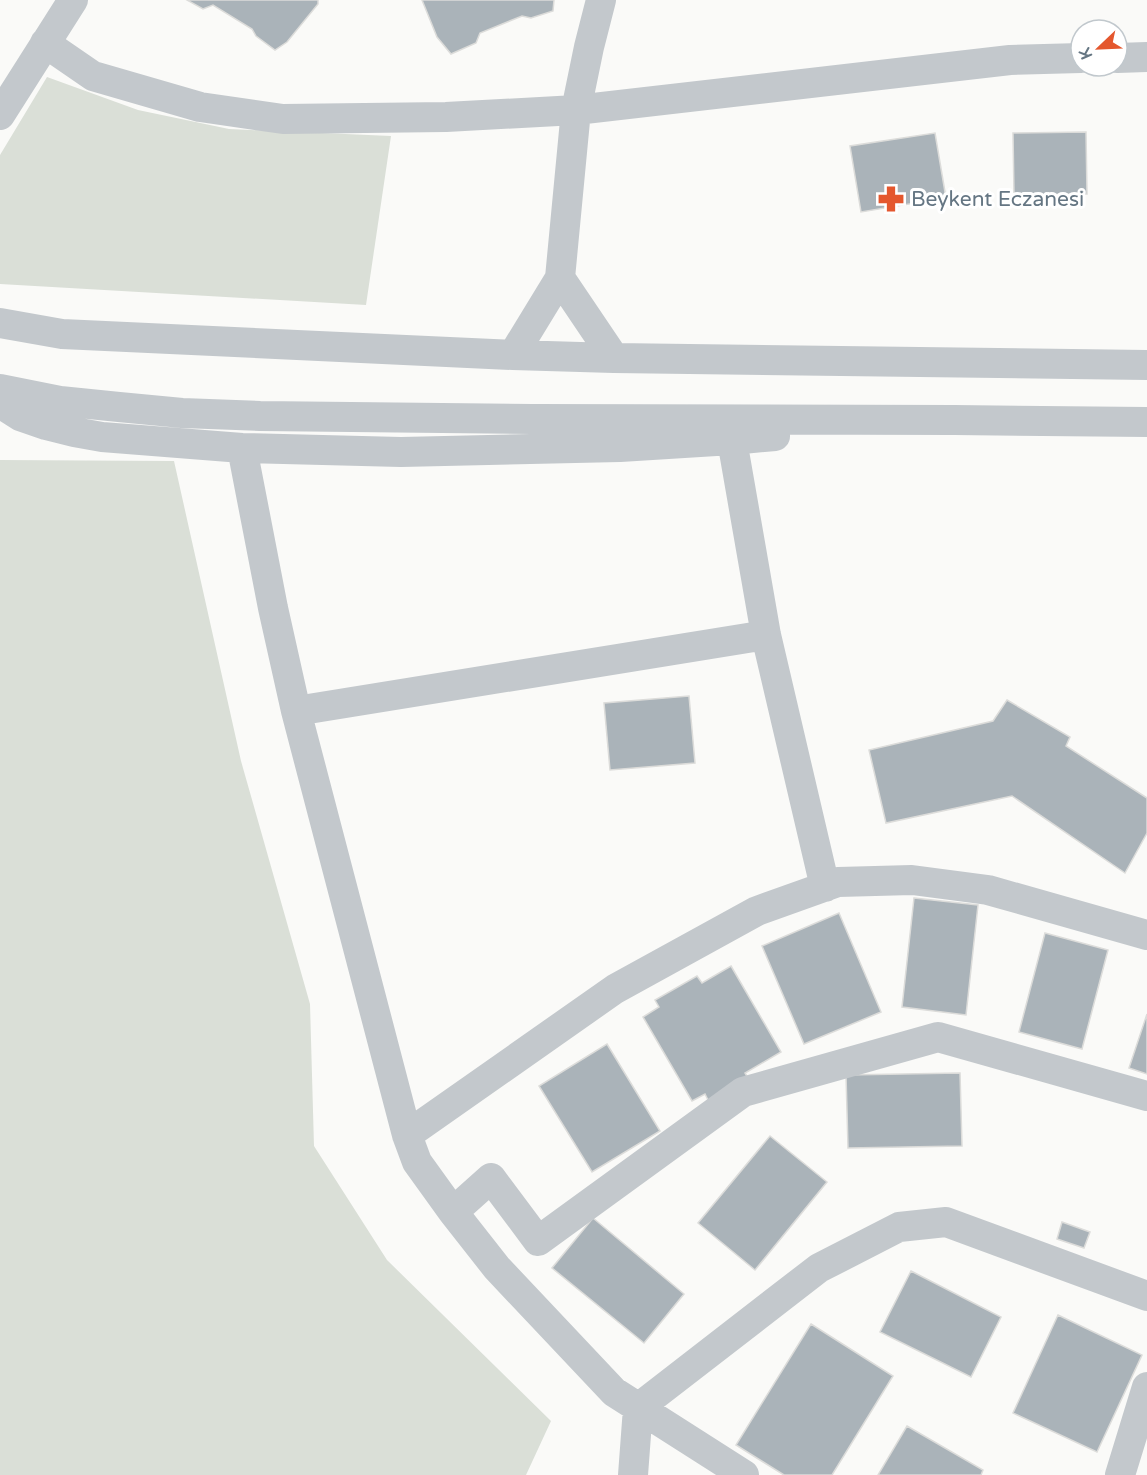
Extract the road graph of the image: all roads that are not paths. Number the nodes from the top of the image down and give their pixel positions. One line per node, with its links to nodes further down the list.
1 (73, 0): 3 (street)
2 (601, 0): 7 (street)
3 (45, 44): 7 (street); 8 (street)
4 (1147, 57): 6 (street)
5 (1069, 58): 7 (street)
6 (1129, 58)
7 (576, 110): 9 (street)
8 (0, 115)
9 (560, 278): 11 (street); 12 (street)
10 (0, 323): 11 (street)
11 (513, 355): 12 (street)
12 (614, 358): 13 (street)
13 (1147, 365)
14 (0, 389): 16 (street)
15 (0, 403): 19 (street)
16 (830, 419): 17 (street); 18 (street)
17 (1147, 422)
18 (732, 440): 19 (street); 20 (street)
19 (242, 448): 21 (street)
20 (766, 635): 21 (street); 22 (street)
21 (296, 711): 25 (street)
22 (825, 887): 23 (street); 25 (street)
23 (1147, 935)
24 (1147, 1096): 26 (street)
25 (407, 1135): 26 (street)
26 (453, 1212): 29 (street)
27 (1147, 1296): 29 (street)
28 (1147, 1387): 32 (street)
29 (638, 1408): 30 (street); 31 (street)
30 (633, 1475)
31 (744, 1475)
32 (1120, 1475)

